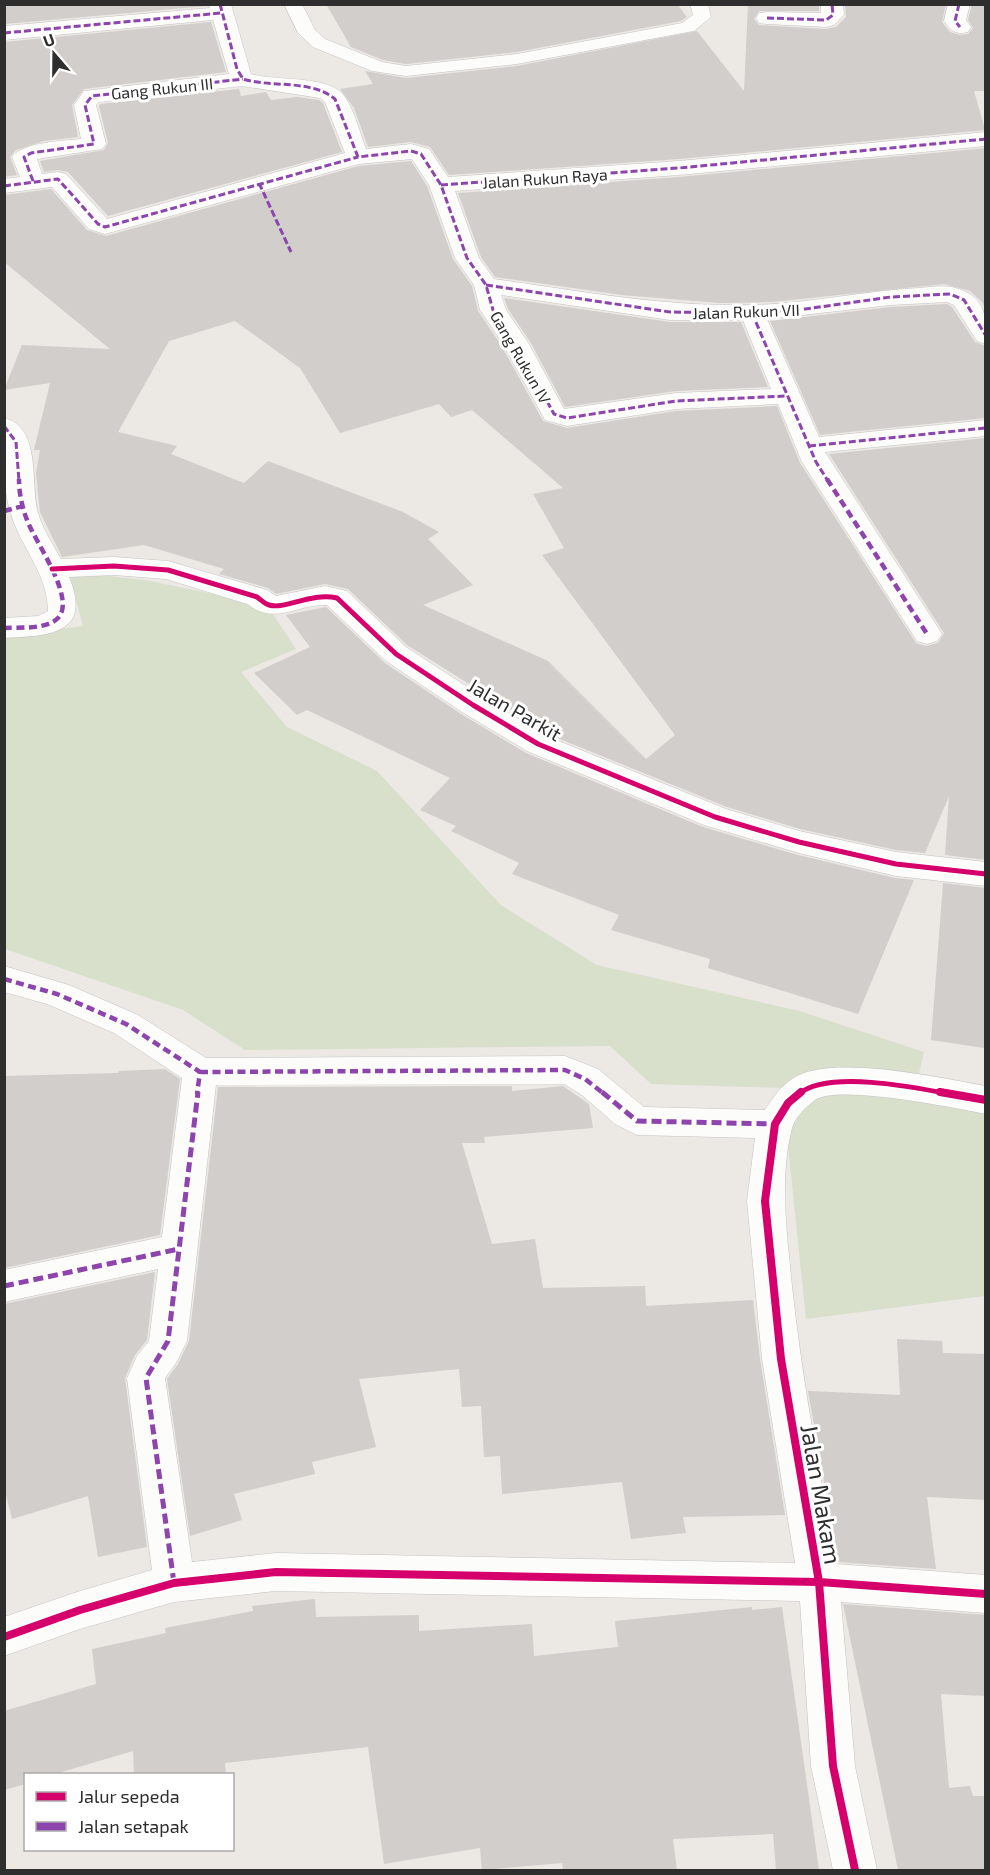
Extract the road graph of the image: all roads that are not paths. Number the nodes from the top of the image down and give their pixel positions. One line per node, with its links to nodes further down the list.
1 (293, 4): 2 (lane)
2 (699, 4)
3 (832, 4): 6 (street)
4 (959, 4): 7 (street)
5 (220, 9): 8 (street); 9 (street)
6 (767, 18)
7 (960, 27)
8 (4, 33)
9 (243, 79): 11 (street); 12 (street, Gang Rukun III)
10 (986, 139): 13 (street, Jalan Rukun Raya)
11 (358, 157): 12 (street); 13 (street)
12 (33, 181): 14 (street)
13 (441, 185): 15 (street, Gang Rukun IV)
14 (4, 186)
15 (486, 285): 16 (street, Jalan Rukun VII); 18 (street, Gang Rukun IV)
16 (752, 314): 17 (street, Jalan Rukun VII); 18 (street)
17 (983, 329)
18 (786, 396): 21 (street)
19 (4, 426): 22 (street)
20 (986, 428): 21 (street)
21 (809, 446): 24 (street)
22 (52, 569): 23 (street); 25 (street, Jalan Parkit)
23 (4, 628)
24 (927, 634)
25 (986, 874)
26 (4, 979): 27 (street)
27 (200, 1071): 29 (street); 30 (street)
28 (986, 1100): 29 (street)
29 (775, 1124): 32 (street, Jalan Makam)
30 (179, 1249): 31 (street); 33 (street)
31 (4, 1286)
32 (819, 1582): 33 (street); 34 (street); 36 (street, Jalan Makam)
33 (174, 1583): 35 (street)
34 (986, 1594)
35 (4, 1637)
36 (853, 1870)

